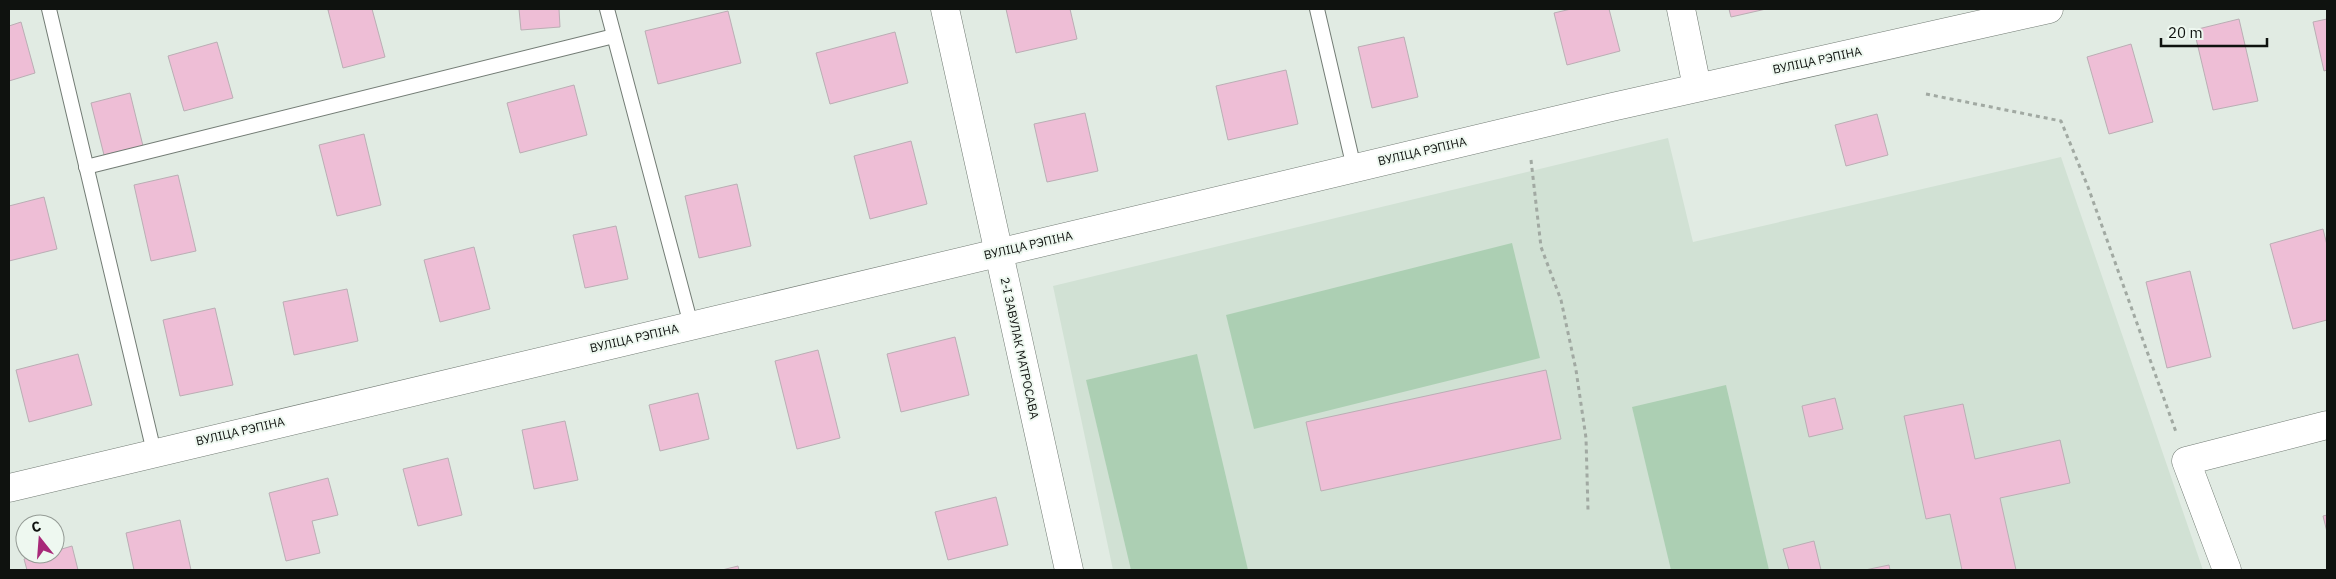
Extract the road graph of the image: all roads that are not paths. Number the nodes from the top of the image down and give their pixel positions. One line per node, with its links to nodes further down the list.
1 (49, 9): 10 (lane)
2 (607, 9): 8 (lane)
3 (945, 9): 12 (street, 2-І ЗАВУЛАК МАТРОСАВА)
4 (1317, 9): 11 (lane)
5 (1681, 9): 9 (street)
6 (2049, 9): 7 (street, ВУЛІЦА РЭПІНА)
7 (1996, 15): 9 (street, ВУЛІЦА РЭПІНА)
8 (614, 36): 10 (lane); 13 (lane)
9 (1697, 87): 11 (street, ВУЛІЦА РЭПІНА)
10 (86, 167): 15 (lane)
11 (1354, 168): 12 (street, ВУЛІЦА РЭПІНА)
12 (999, 252): 13 (street, ВУЛІЦА РЭПІНА); 17 (street, 2-І ЗАВУЛАК МАТРОСАВА)
13 (692, 324): 15 (street, ВУЛІЦА РЭПІНА)
14 (2327, 425): 18 (street)
15 (154, 452): 16 (street, ВУЛІЦА РЭПІНА)
16 (9, 488)
17 (1069, 570)
18 (2228, 570)

